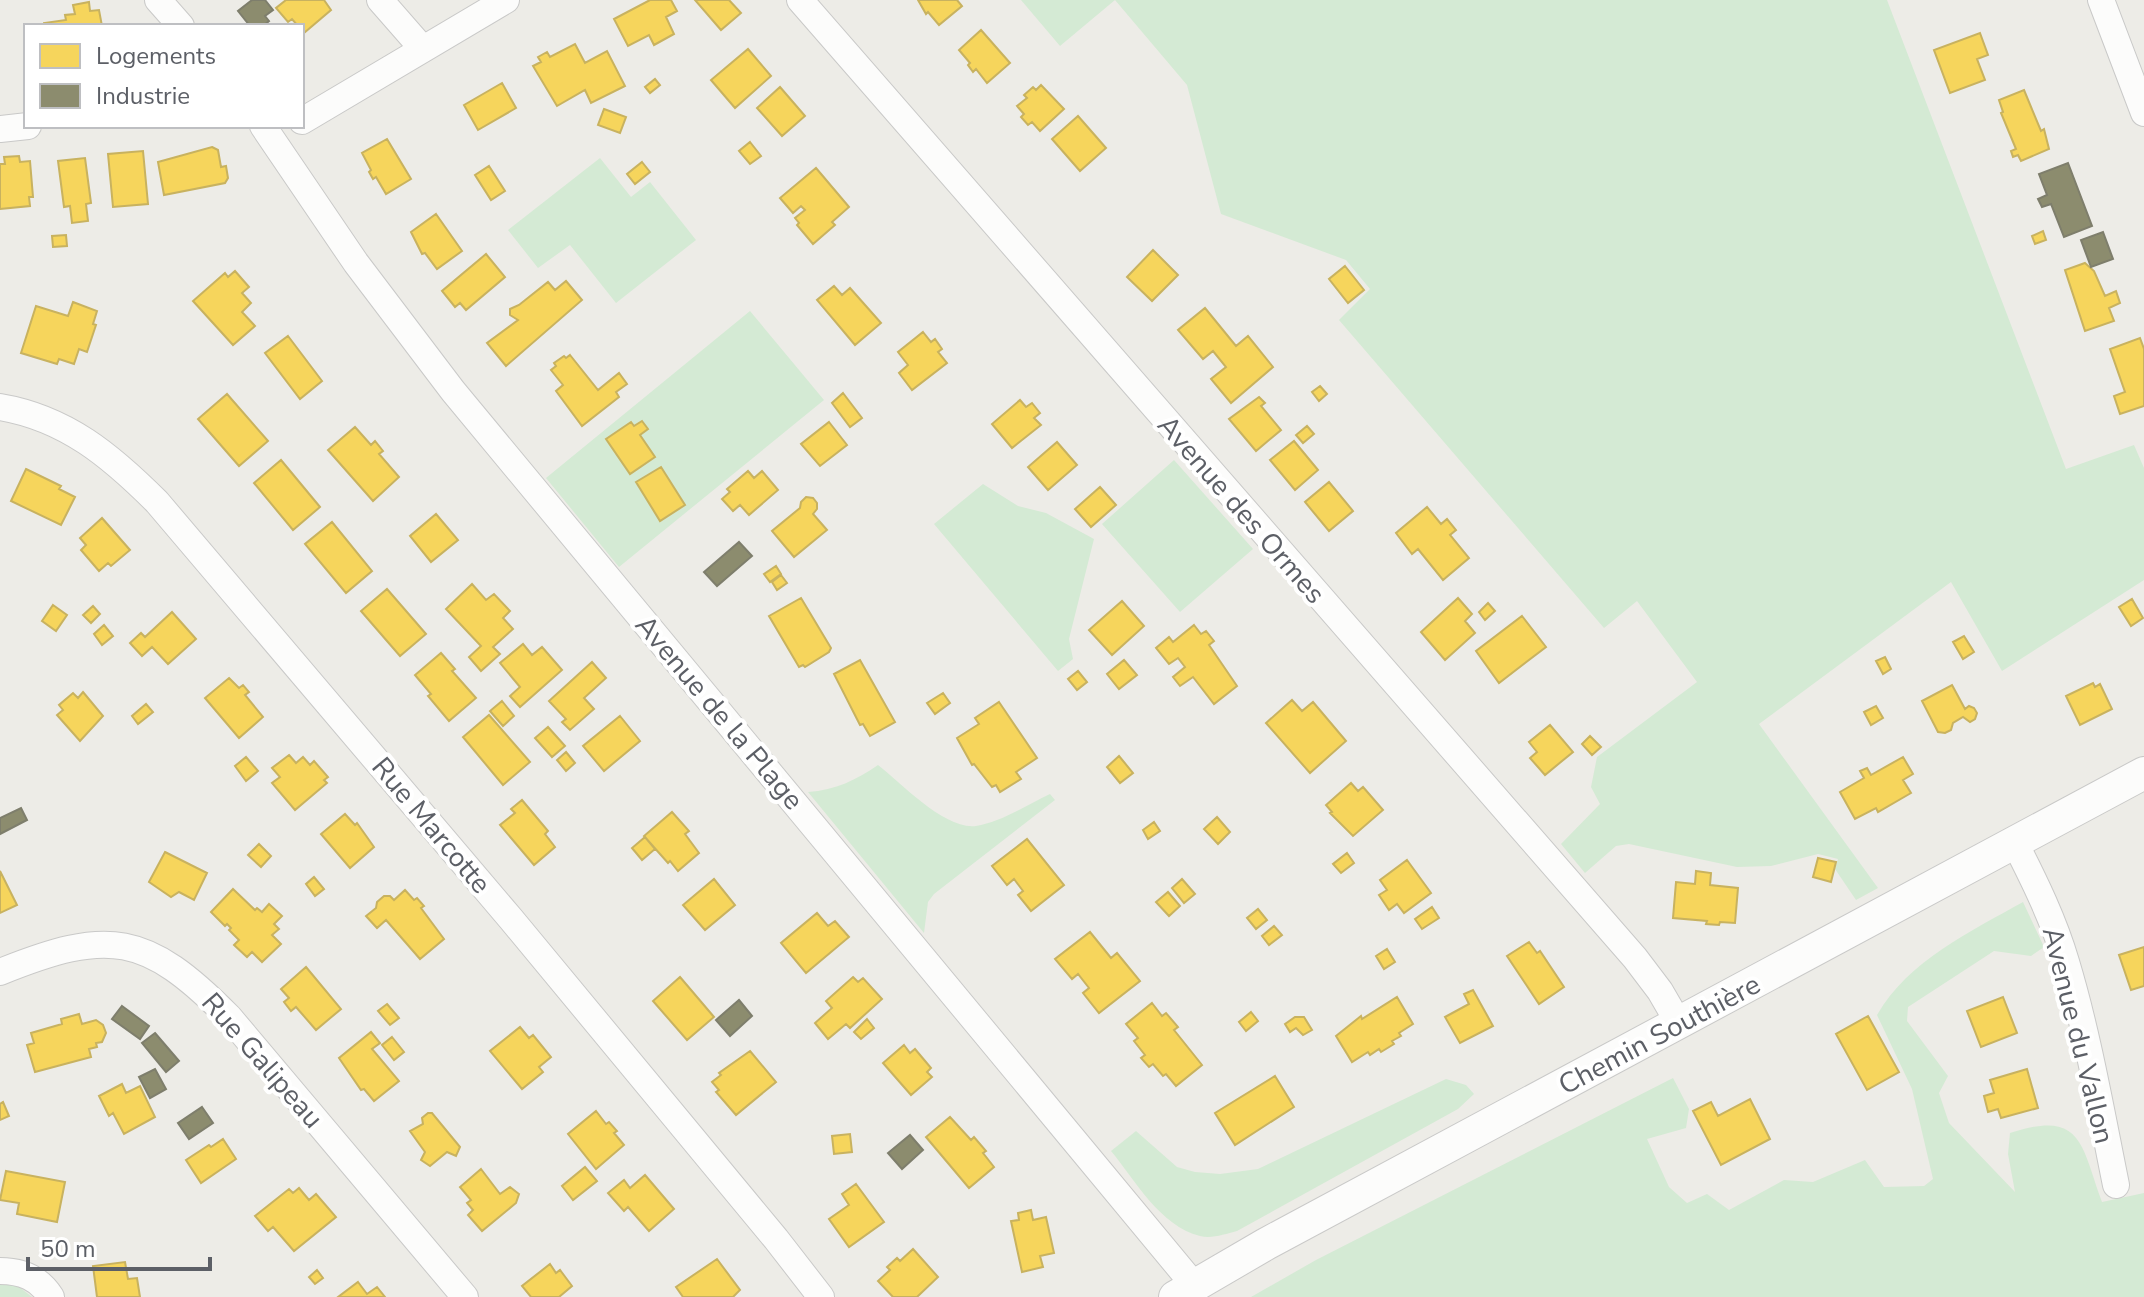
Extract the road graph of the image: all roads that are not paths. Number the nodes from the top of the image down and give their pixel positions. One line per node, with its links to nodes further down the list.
1 (158, 0): 6 (street)
2 (380, 0): 7 (street)
3 (506, 0): 7 (street)
4 (800, 0): 17 (street, Avenue des Ormes)
5 (2101, 0): 8 (street)
6 (179, 24)
7 (422, 48): 9 (street)
8 (2144, 113)
9 (304, 120)
10 (24, 126): 11 (street)
11 (0, 129)
12 (277, 131): 20 (street, Avenue de la Plage)
13 (0, 407): 23 (street, Rue Marcotte)
14 (2144, 773): 15 (street, Chemin Southière)
15 (2015, 843): 17 (street, Chemin Southière); 18 (street, Avenue du Vallon)
16 (0, 972): 22 (street, Rue Galipeau)
17 (1678, 1022): 20 (street, Chemin Southière)
18 (2116, 1185)
19 (0, 1271): 21 (street)
20 (1184, 1291)
21 (51, 1297)
22 (465, 1297)
23 (821, 1297)

